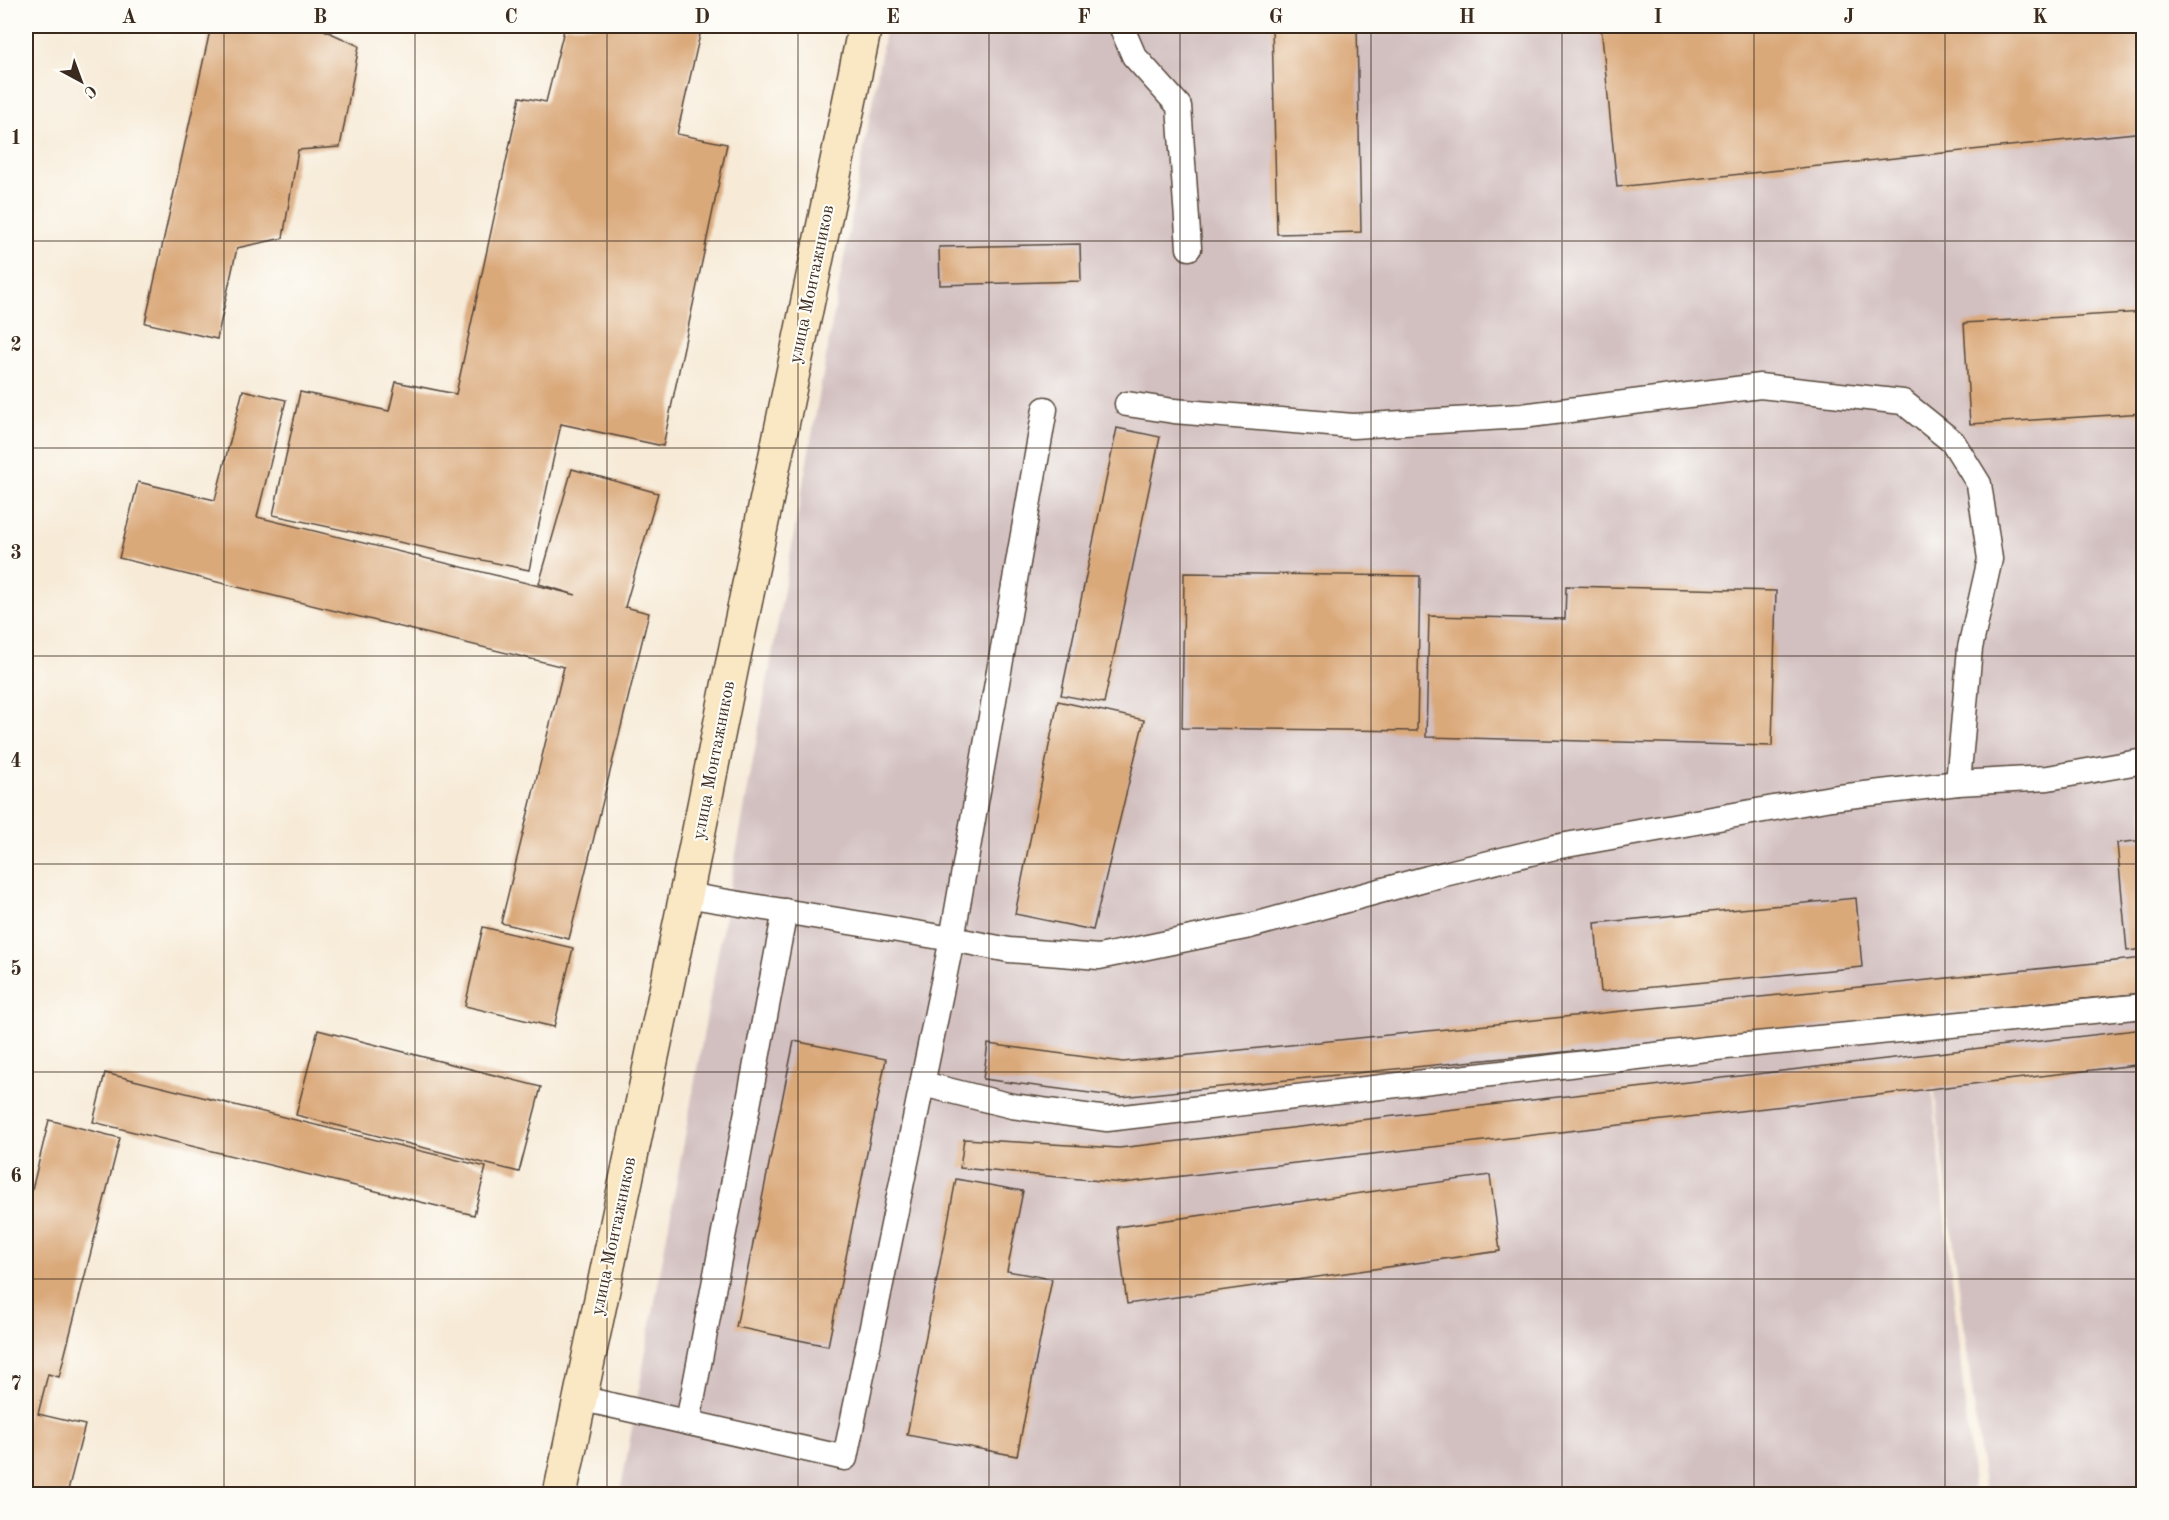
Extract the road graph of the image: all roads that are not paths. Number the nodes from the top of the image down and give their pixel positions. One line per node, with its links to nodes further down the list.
1 (865, 26): 8 (main road, улица Монтажников)
2 (1121, 26): 3 (lane)
3 (1189, 248)
4 (1127, 405): 7 (lane)
5 (1045, 409): 10 (lane)
6 (2144, 761): 7 (lane)
7 (1958, 783): 10 (lane)
8 (686, 895): 9 (lane); 13 (main road, улица Монтажников)
9 (785, 911): 10 (lane); 14 (lane)
10 (952, 939): 12 (lane)
11 (2144, 1006): 12 (lane)
12 (923, 1084): 14 (lane)
13 (579, 1398): 14 (lane); 15 (main road, улица Монтажников)
14 (688, 1422)
15 (560, 1494)

